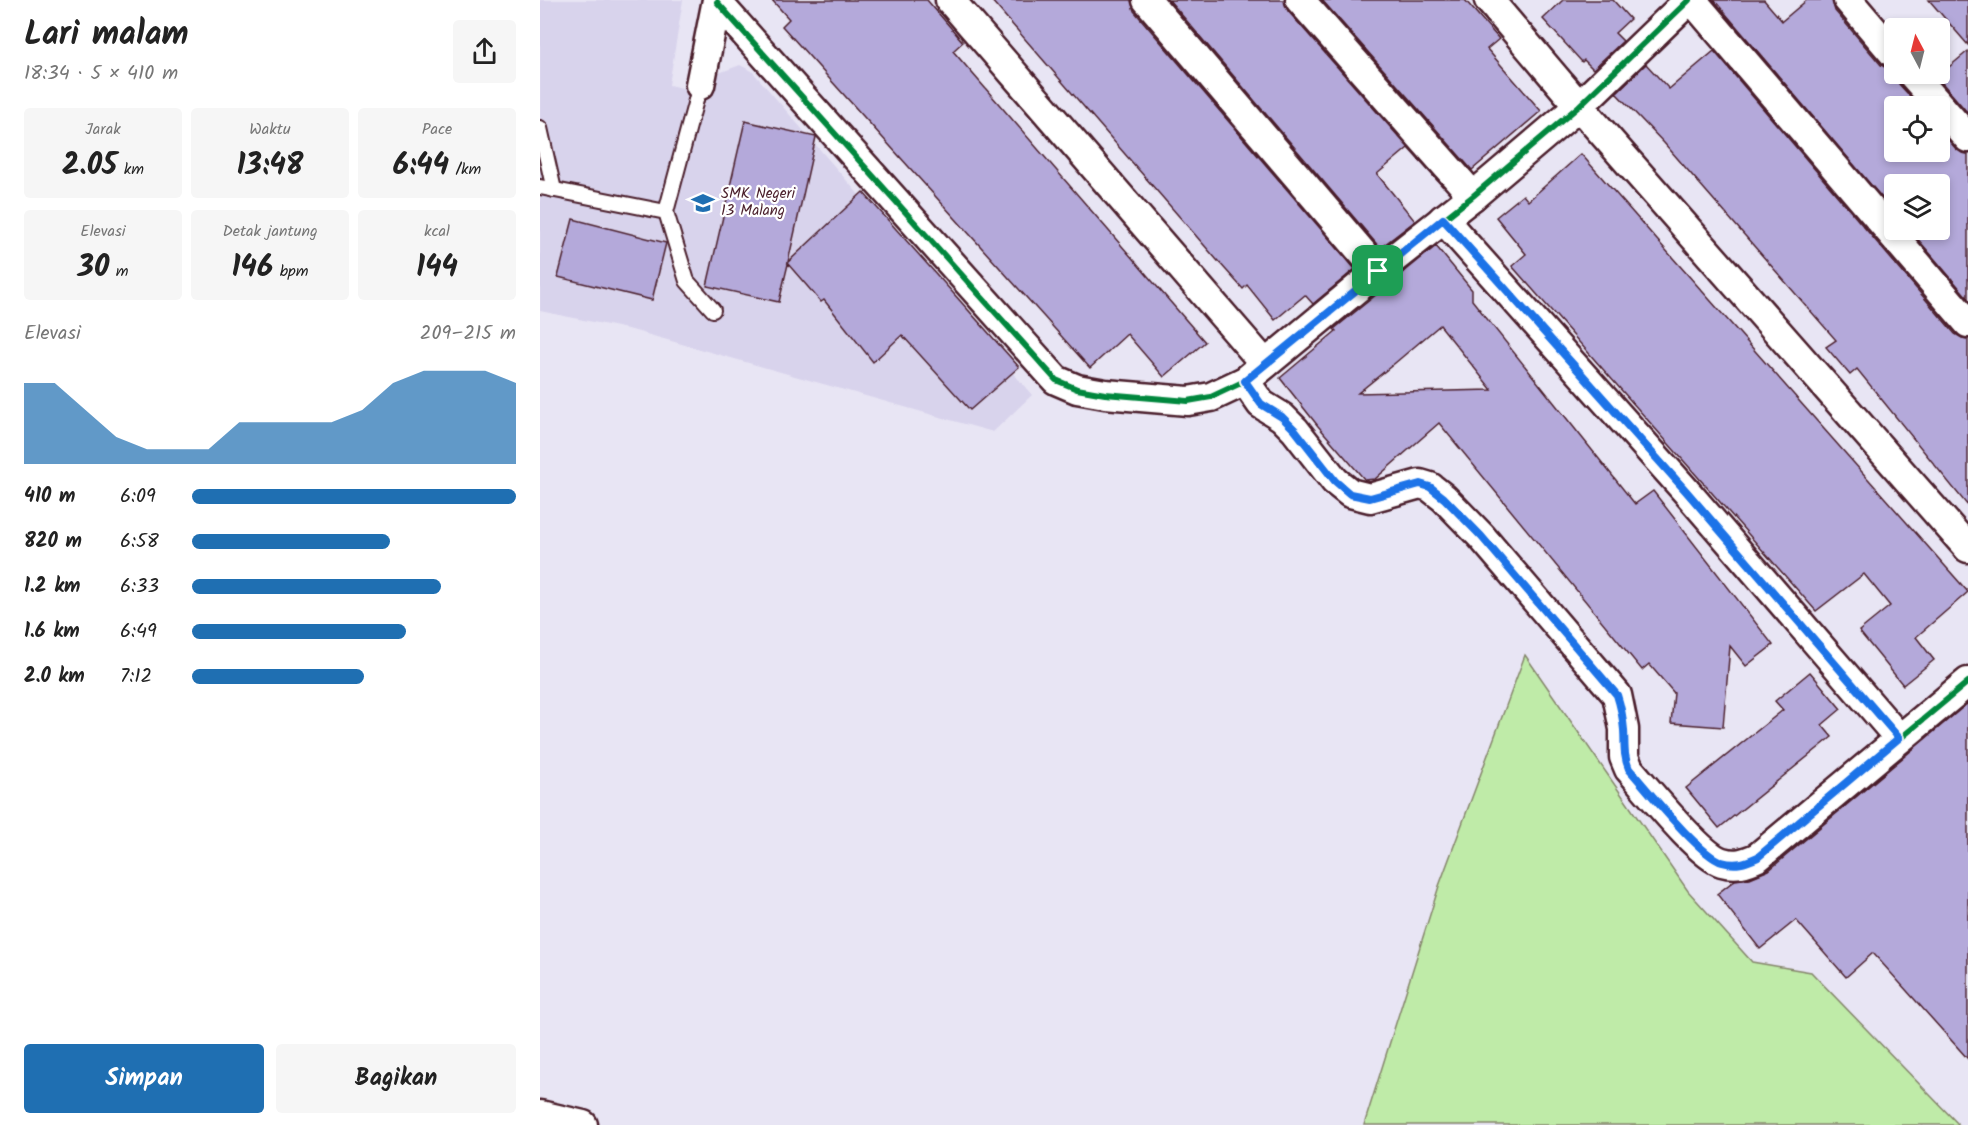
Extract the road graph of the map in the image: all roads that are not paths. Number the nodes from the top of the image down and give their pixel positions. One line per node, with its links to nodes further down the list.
1 (950, 0): 21 (street)
2 (1147, 0): 18 (street)
3 (1299, 0): 15 (street)
4 (1489, 0): 11 (street)
5 (1691, 0): 11 (street); 20 (street)
6 (1848, 0): 8 (street)
7 (717, 1): 10 (street); 21 (street)
8 (1884, 42)
9 (1921, 84): 13 (street)
10 (700, 85): 16 (lane)
11 (1578, 106): 15 (street); 22 (street)
12 (540, 128): 14 (lane)
13 (1968, 138)
14 (547, 188): 16 (lane)
15 (1473, 196): 17 (street)
16 (666, 212): 19 (lane)
17 (1443, 219): 18 (street); 24 (street)
18 (1378, 271): 21 (street)
19 (713, 310)
20 (1968, 322)
21 (1255, 372): 24 (street)
22 (1968, 548)
23 (1968, 682): 24 (street)
24 (1899, 738)
25 (540, 1115): 26 (street)
26 (582, 1125)

